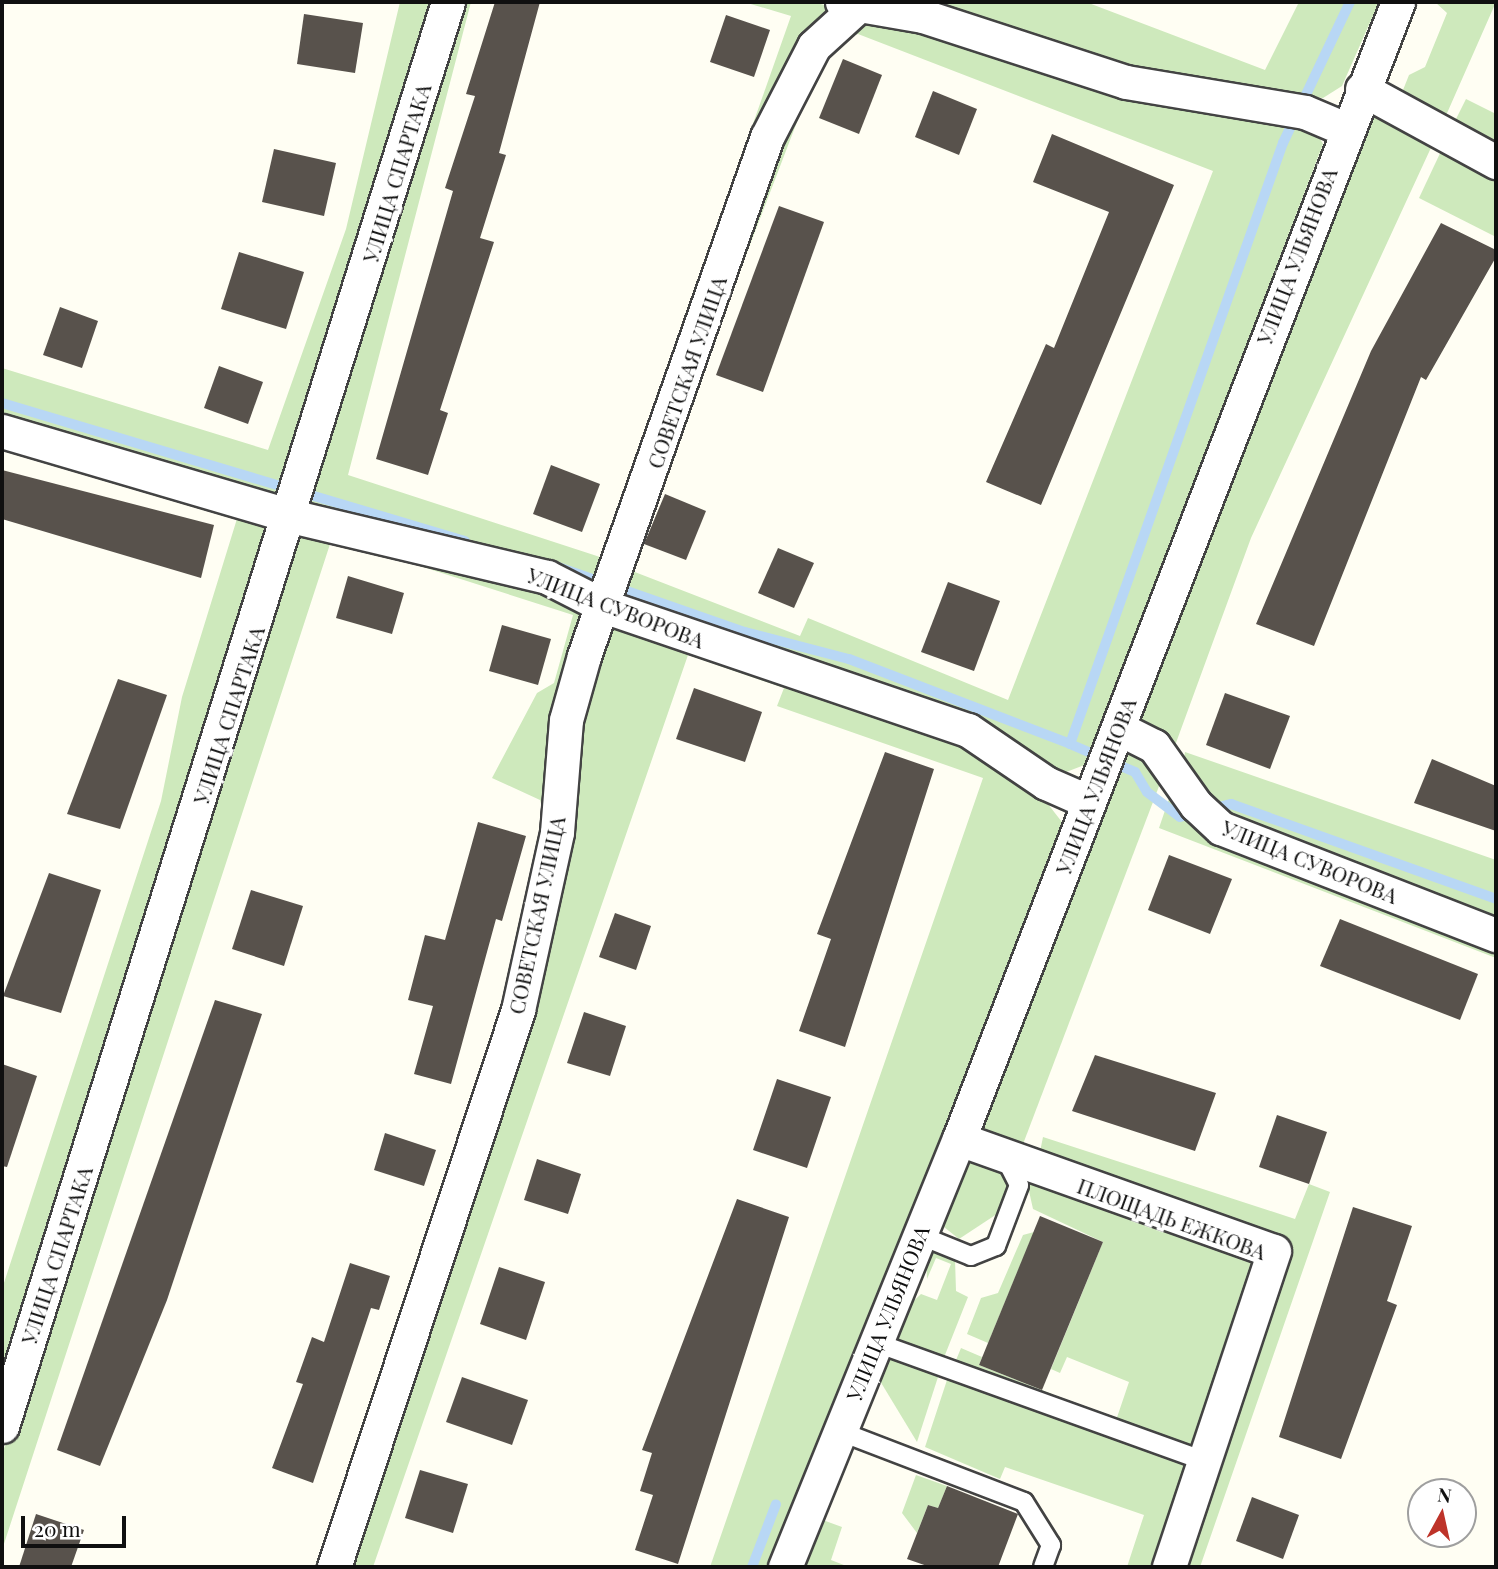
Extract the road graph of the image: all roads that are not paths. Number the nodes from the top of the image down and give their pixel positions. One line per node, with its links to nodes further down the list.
1 (449, 2): 9 (street, УЛИЦА СПАРТАКА)
2 (1398, 2): 5 (street, УЛИЦА УЛЬЯНОВА)
3 (850, 4): 4 (street); 10 (street, СОВЕТСКАЯ УЛИЦА)
4 (924, 9): 6 (street)
5 (1362, 89): 6 (street, УЛИЦА УЛЬЯНОВА); 7 (street)
6 (1345, 129): 11 (street, УЛИЦА УЛЬЯНОВА)
7 (1496, 162)
8 (2, 431): 9 (street, УЛИЦА СУВОРОВА)
9 (290, 516): 10 (street, УЛИЦА СУВОРОВА); 18 (street, УЛИЦА СПАРТАКА)
10 (606, 607): 12 (street, УЛИЦА СУВОРОВА); 21 (street, СОВЕТСКАЯ УЛИЦА)
11 (1118, 728): 12 (street, УЛИЦА УЛЬЯНОВА); 13 (street, УЛИЦА СУВОРОВА)
12 (1089, 802): 14 (street, УЛИЦА УЛЬЯНОВА)
13 (1496, 935)
14 (959, 1139): 15 (street, ПЛОЩАДЬ ЕЖКОВА); 16 (street, УЛИЦА УЛЬЯНОВА)
15 (1005, 1157): 16 (lane); 20 (street, ПЛОЩАДЬ ЕЖКОВА)
16 (919, 1235): 17 (street, УЛИЦА УЛЬЯНОВА)
17 (874, 1342): 19 (street, УЛИЦА УЛЬЯНОВА); 20 (lane)
18 (2, 1426)
19 (839, 1431): 22 (street, УЛИЦА УЛЬЯНОВА); 23 (lane)
20 (1205, 1461): 24 (street, ПЛОЩАДЬ ЕЖКОВА)
21 (334, 1567)
22 (785, 1567)
23 (1043, 1567)
24 (1170, 1567)

